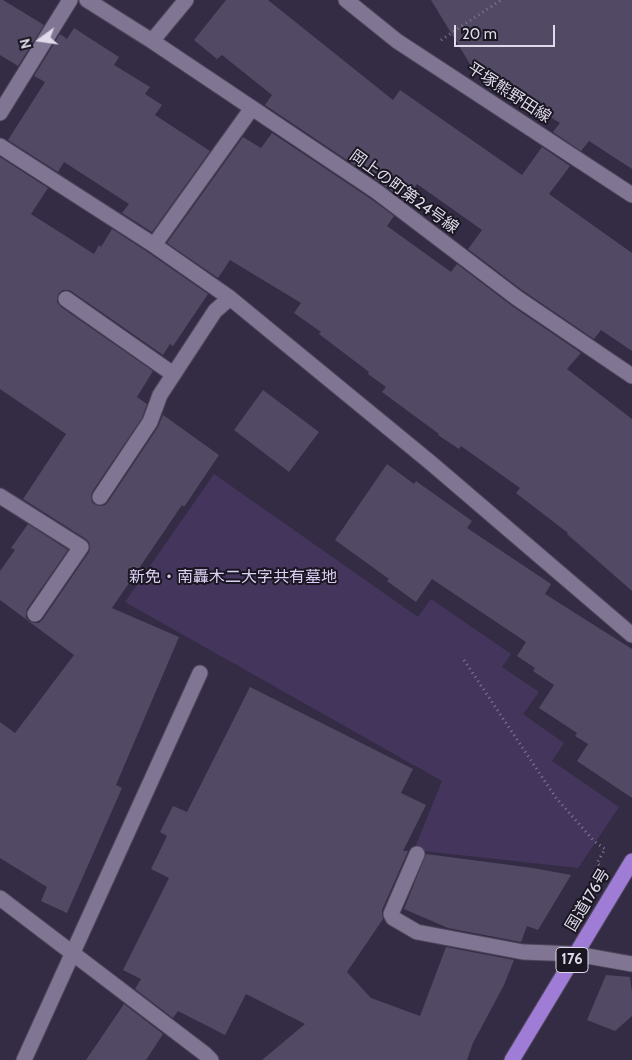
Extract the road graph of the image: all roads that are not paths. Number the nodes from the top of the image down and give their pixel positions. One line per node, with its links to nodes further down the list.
1 (70, 0): 7 (street)
2 (87, 0): 5 (street, 岡上の町第24号線)
3 (186, 0): 5 (street)
4 (346, 0): 9 (street, 平塚熊野田線)
5 (152, 41): 6 (street, 岡上の町第24号線)
6 (252, 108): 10 (street); 14 (street, 岡上の町第24号線)
7 (0, 113)
8 (0, 146): 10 (street)
9 (632, 195)
10 (154, 244): 11 (street)
11 (230, 298): 13 (street); 18 (street)
12 (66, 299): 13 (street)
13 (173, 374): 16 (street)
14 (632, 376)
15 (0, 496): 17 (street)
16 (100, 498)
17 (34, 614)
18 (632, 634)
19 (200, 673): 23 (street)
20 (416, 854): 24 (street)
21 (632, 861): 24 (highway, 国道176号 / 176)
22 (0, 898): 23 (street)
23 (72, 952): 26 (street); 27 (street)
24 (576, 954): 25 (street); 28 (highway, 国道176号 / 176)
25 (632, 964)
26 (24, 1060)
27 (211, 1060)
28 (512, 1060)

